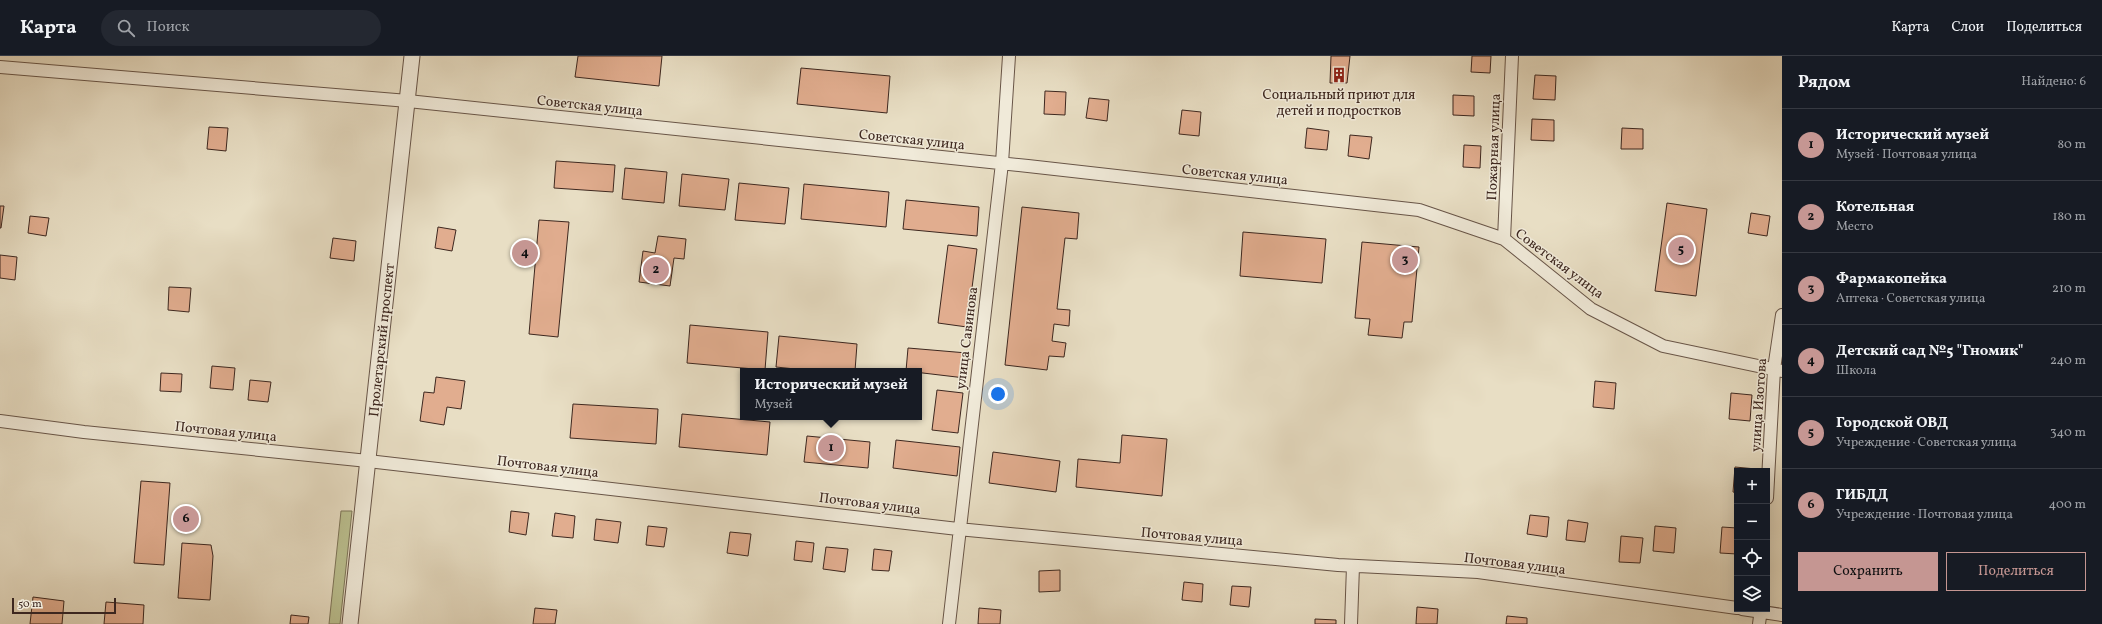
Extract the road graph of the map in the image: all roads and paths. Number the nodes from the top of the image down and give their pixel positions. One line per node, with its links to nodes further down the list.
1 (412, 56): 5 (street, Пролетарский проспект)
2 (1009, 56): 6 (street, улица Савинова)
3 (1512, 56): 7 (street, Пожарная улица)
4 (0, 67): 5 (street, Советская улица)
5 (408, 101): 6 (street, Советская улица); 11 (street, Пролетарский проспект)
6 (1002, 163): 7 (street, Советская улица); 13 (street, улица Савинова)
7 (1504, 239): 9 (street, Советская улица)
8 (1782, 315): 9 (street, улица Изотова)
9 (1778, 370): 12 (street, улица Изотова)
10 (0, 421): 11 (street, Почтовая улица)
11 (368, 461): 13 (street, Почтовая улица); 19 (street, Пролетарский проспект)
12 (1770, 468)
13 (958, 528): 14 (street, Почтовая улица); 20 (street, улица Савинова)
14 (1353, 566): 15 (street, Почтовая улица); 21 (street)
15 (1734, 608)
16 (1761, 612): 22 (street)
17 (1769, 612): 18 (street)
18 (1782, 615)
19 (350, 624)
20 (949, 624)
21 (1351, 624)
22 (1759, 624)

